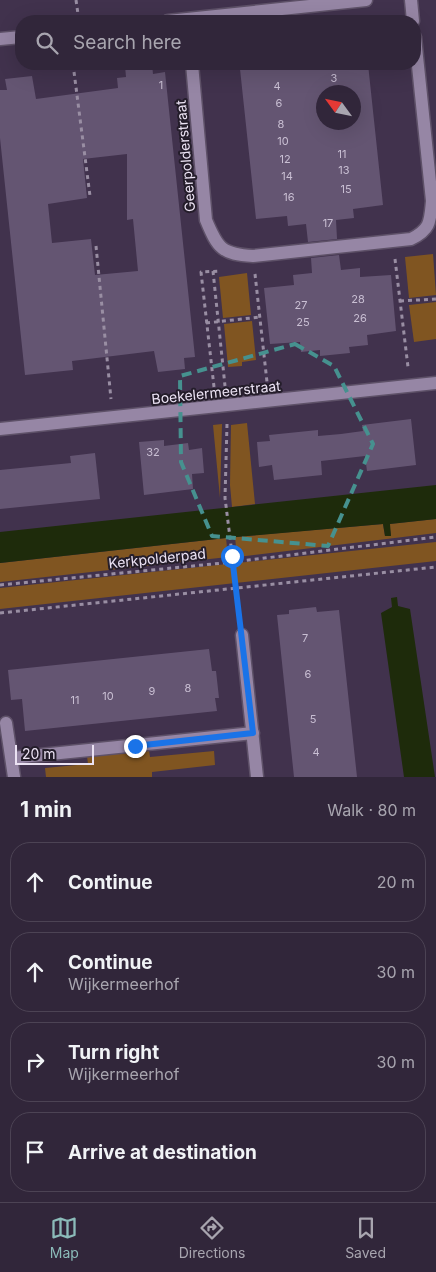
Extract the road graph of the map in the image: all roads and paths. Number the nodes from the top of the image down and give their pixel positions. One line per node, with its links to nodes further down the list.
1 (76, 0): 4 (path)
2 (366, 0): 5 (street)
3 (411, 0): 6 (street)
4 (78, 15)
5 (232, 15)
6 (412, 15)
7 (15, 38): 8 (street)
8 (0, 40)
9 (75, 70): 12 (path)
10 (193, 70): 15 (street, Geerpolderstraat)
11 (418, 70): 13 (street, Geerpolderstraat)
12 (90, 196)
13 (393, 241): 15 (street, Geerpolderstraat); 19 (path)
14 (96, 246): 27 (path)
15 (253, 256): 20 (path)
16 (230, 270): 17 (path)
17 (213, 271): 21 (path); 22 (path)
18 (436, 299): 19 (path)
19 (400, 301): 24 (path)
20 (260, 318): 21 (path); 25 (path)
21 (219, 322): 22 (path); 26 (path)
22 (206, 323): 26 (path)
23 (436, 383): 24 (street, Boekelermeerstraat)
24 (410, 386): 25 (street, Boekelermeerstraat)
25 (269, 401): 26 (street, Boekelermeerstraat)
26 (222, 406): 27 (street, Boekelermeerstraat); 30 (path)
27 (112, 417): 28 (street, Boekelermeerstraat)
28 (0, 429)
29 (436, 537): 30 (path, Kerkpolderpad)
30 (233, 562): 32 (path, Kerkpolderpad); 33 (path)
31 (436, 567): 33 (path)
32 (0, 585)
33 (236, 588): 34 (path); 35 (path)
34 (0, 613)
35 (242, 635): 37 (street)
36 (6, 723): 38 (street)
37 (253, 733): 38 (street); 40 (street)
38 (12, 758): 39 (street)
39 (14, 777)
40 (257, 777)

